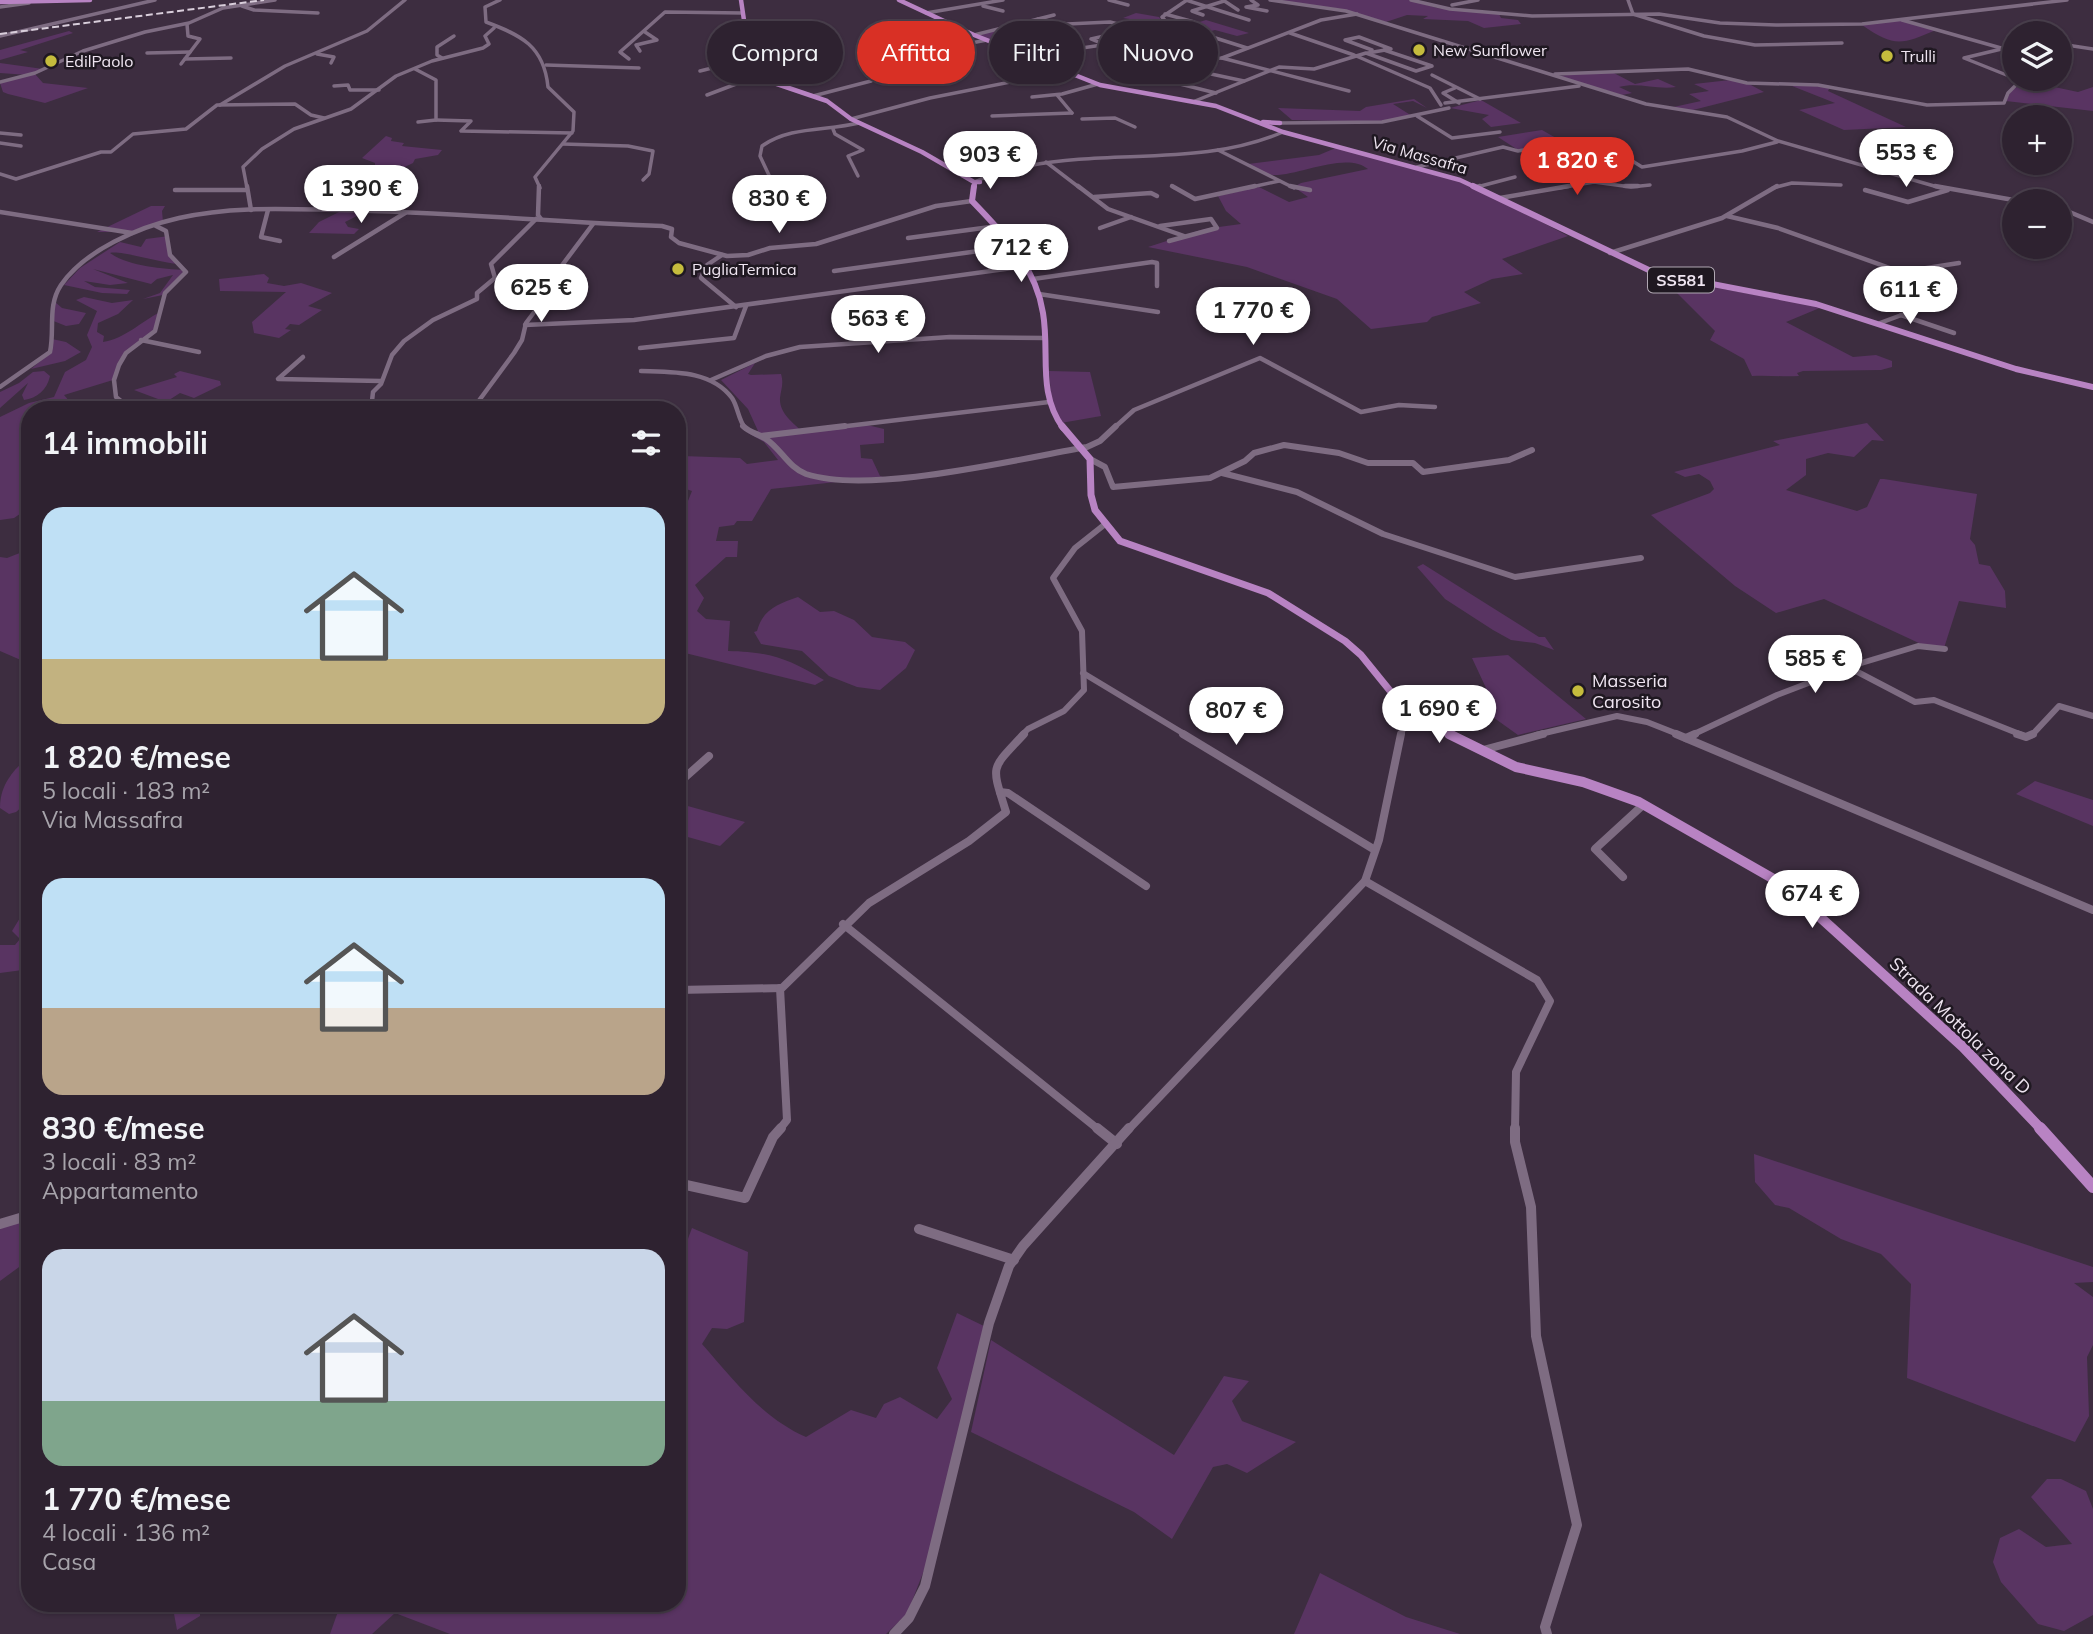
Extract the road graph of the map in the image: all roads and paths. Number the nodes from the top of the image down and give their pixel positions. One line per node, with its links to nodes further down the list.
1 (90, 0): 20 (main road)
2 (155, 0): 54 (street)
3 (275, 0): 21 (street)
4 (405, 0): 70 (street)
5 (500, 0): 49 (street)
6 (741, 0): 32 (main road)
7 (899, 0): 33 (main road, Via Massafra / SS581)
8 (1003, 0): 22 (street)
9 (1109, 0): 23 (street)
10 (1186, 0): 27 (street); 34 (street)
11 (1251, 0): 30 (street)
12 (1270, 0): 35 (street)
13 (1411, 0): 36 (street)
14 (1478, 0): 24 (street)
15 (1628, 0): 36 (street)
16 (2009, 0): 25 (street)
17 (2067, 0): 25 (street)
18 (1224, 1): 27 (street); 28 (street)
19 (0, 2): 20 (main road)
20 (33, 2): 26 (street)
21 (238, 5): 31 (street); 48 (street)
22 (979, 5): 29 (street); 33 (street)
23 (1128, 5)
24 (1452, 5)
25 (2021, 5): 40 (street)
26 (0, 7)
27 (1207, 7): 39 (street); 42 (street)
28 (1238, 10)
29 (1003, 11)
30 (1268, 11)
31 (318, 13)
32 (743, 13): 43 (main road); 50 (street)
33 (926, 13): 44 (main road, Via Massafra / SS581)
34 (1165, 14): 45 (street); 46 (street)
35 (1357, 14): 51 (street); 88 (street)
36 (1633, 14): 40 (street); 59 (street)
37 (1021, 15): 41 (street)
38 (1054, 15): 41 (street)
39 (1203, 15)
40 (1898, 19): 62 (street)
41 (1036, 20): 47 (street); 52 (street)
42 (1249, 20)
43 (744, 21)
44 (943, 21)
45 (1164, 21)
46 (1190, 21)
47 (1098, 22)
48 (187, 24): 66 (street); 94 (street)
49 (494, 27): 73 (street); 80 (street)
50 (645, 32): 65 (street); 77 (street)
51 (1289, 33): 61 (street); 71 (street)
52 (975, 35)
53 (975, 35): 57 (main road, Via Massafra / SS581)
54 (0, 36)
55 (454, 36): 73 (street)
56 (1218, 39): 61 (street)
57 (987, 40): 58 (street)
58 (975, 42)
59 (1842, 43)
60 (2072, 46): 63 (street)
61 (1248, 48): 75 (street)
62 (2001, 48): 87 (street)
63 (2093, 49)
64 (1384, 50): 67 (street); 67 (street); 69 (street)
65 (639, 51)
66 (190, 52): 68 (street); 76 (street)
67 (1376, 52): 69 (street)
68 (147, 53)
69 (1368, 53): 71 (street)
70 (316, 54): 78 (street); 117 (street)
71 (1353, 55): 86 (street); 91 (street)
72 (231, 58): 76 (street)
73 (442, 58): 82 (street)
74 (1218, 58): 75 (street)
75 (1222, 58): 86 (street)
76 (185, 59): 79 (street)
77 (629, 59)
78 (331, 62)
79 (181, 64)
80 (545, 65): 81 (street); 137 (street)
81 (639, 68)
82 (413, 69): 105 (street); 125 (street)
83 (707, 69): 85 (street)
84 (1434, 69): 91 (street)
85 (700, 71)
86 (1270, 71): 93 (street); 107 (street)
87 (2002, 73)
88 (1549, 74): 101 (street); 108 (street)
89 (1218, 75): 93 (street)
90 (1432, 75): 104 (street)
91 (1399, 76): 103 (street)
92 (1084, 79): 99 (main road, Via Massafra / SS581)
93 (1245, 81): 109 (street)
94 (0, 82)
95 (736, 84): 110 (street)
96 (775, 84): 112 (main road)
97 (858, 84): 112 (street)
98 (1003, 84): 124 (street)
99 (1098, 84): 111 (street); 115 (main road, Via Massafra / SS581)
100 (1180, 85): 109 (street)
101 (1583, 85): 114 (street); 140 (street)
102 (334, 86): 105 (street)
103 (1430, 88): 106 (street); 118 (street)
104 (1455, 88): 106 (street); 114 (street)
105 (379, 90): 123 (street)
106 (1447, 90): 116 (street)
107 (1349, 91)
108 (2010, 91)
109 (1216, 93): 115 (street)
110 (707, 95)
111 (1057, 95): 113 (street); 120 (street)
112 (813, 96): 124 (main road)
113 (1032, 97)
114 (1481, 99): 116 (street)
115 (1195, 101): 127 (main road, Via Massafra / SS581)
116 (1460, 103): 119 (street)
117 (220, 105): 123 (street); 149 (street)
118 (1440, 106): 119 (street); 119 (street); 122 (street)
119 (1449, 106)
120 (1072, 113): 121 (street); 126 (street)
121 (992, 116)
122 (1416, 116): 131 (street); 135 (street)
123 (324, 118): 160 (street)
124 (851, 119): 129 (main road)
125 (436, 120): 128 (street); 137 (street)
126 (1082, 120): 130 (street); 132 (street)
127 (1251, 120): 131 (main road); 131 (main road, Via Massafra / SS581)
128 (418, 122)
129 (859, 123): 133 (street); 154 (main road)
130 (1087, 123)
131 (1276, 124): 134 (main road, Via Massafra / SS581)
132 (1135, 127)
133 (833, 129): 150 (street); 174 (street)
134 (1283, 132): 144 (street); 148 (main road, Via Massafra / SS581)
135 (1500, 132)
136 (0, 133): 138 (street)
137 (572, 133): 142 (street)
138 (15, 134): 139 (street); 141 (street)
139 (21, 135)
140 (1778, 141): 146 (street); 162 (street)
141 (0, 143): 143 (street)
142 (563, 144): 152 (street); 177 (street)
143 (21, 146)
144 (1217, 150): 147 (street); 153 (street)
145 (1599, 152): 148 (street)
146 (1626, 157)
147 (1046, 162): 154 (street); 165 (street)
148 (1417, 167): 158 (main road, Via Massafra / SS581)
149 (0, 174)
150 (858, 176)
151 (1515, 177): 158 (street)
152 (643, 180)
153 (1279, 181): 157 (street); 163 (street)
154 (977, 183): 168 (main road)
155 (1650, 185): 166 (street)
156 (1841, 185): 175 (street)
157 (1172, 186)
158 (1477, 187): 166 (main road, Via Massafra / SS581)
159 (175, 190): 160 (street)
160 (247, 190): 169 (street)
161 (1865, 190): 162 (street)
162 (1948, 190): 167 (street)
163 (1310, 191)
164 (1157, 196): 165 (street)
165 (1093, 197): 176 (street)
166 (1500, 198): 190 (main road, Via Massafra / SS581)
167 (2002, 198)
168 (972, 201): 181 (main road); 191 (street)
169 (251, 210): 170 (street); 180 (street)
170 (268, 210): 172 (street); 187 (street)
171 (0, 212): 184 (street)
172 (405, 212): 177 (street); 192 (street)
173 (2072, 213): 178 (street)
174 (747, 215)
175 (1727, 216): 190 (street); 196 (street)
176 (1131, 217): 182 (street); 183 (street)
177 (538, 219): 179 (street); 216 (street)
178 (2093, 222)
179 (593, 224): 191 (street); 207 (street)
180 (156, 226): 184 (street); 210 (street)
181 (998, 226): 186 (street); 189 (main road)
182 (1157, 226): 185 (street); 185 (street)
183 (1100, 228)
184 (136, 233): 217 (street)
185 (1184, 236): 188 (street)
186 (908, 238)
187 (280, 241)
188 (1169, 241)
189 (1015, 246): 194 (main road); 195 (street)
190 (1609, 253): 206 (main road, Via Massafra / SS581)
191 (723, 254): 203 (street)
192 (334, 257)
193 (1959, 262): 196 (street)
194 (1027, 267): 197 (main road); 202 (street)
195 (834, 271)
196 (1901, 272): 200 (street)
197 (1033, 279): 198 (street); 199 (main road)
198 (1157, 286)
199 (1039, 294): 204 (street); 209 (main road)
200 (1942, 302)
201 (1931, 304): 205 (street)
202 (746, 306): 203 (street); 211 (street)
203 (736, 307): 207 (street)
204 (1158, 312)
205 (1901, 316): 206 (street); 208 (street)
206 (1880, 323): 218 (main road, Via Massafra / SS581)
207 (525, 325): 221 (street)
208 (1954, 333)
209 (1045, 338): 215 (street); 222 (main road)
210 (141, 340): 212 (street); 219 (street)
211 (640, 348)
212 (199, 352)
213 (303, 357): 216 (street)
214 (641, 371): 215 (street)
215 (711, 380): 224 (street)
216 (381, 381): 220 (street)
217 (0, 387)
218 (2093, 387)
219 (121, 401)
220 (372, 401)
221 (478, 401)
222 (1049, 402): 224 (street); 225 (main road)
223 (1436, 407): 225 (street)
224 (761, 436): 225 (street)
225 (1080, 448): 227 (main road)
226 (1532, 450): 228 (street)
227 (1090, 459): 228 (street); 229 (main road)
228 (1221, 472): 230 (street)
229 (1104, 525): 233 (street); 234 (main road, Strada Mottola zona D)
230 (1640, 558)
231 (1945, 649): 232 (street)
232 (1850, 668): 235 (street); 236 (street)
233 (1083, 673): 240 (street); 242 (street)
234 (1408, 713): 237 (main road, Strada Mottola zona D); 242 (street)
235 (2093, 716)
236 (1686, 738): 237 (street); 246 (street)
237 (1483, 750): 241 (main road, Strada Mottola zona D)
238 (709, 756): 239 (street)
239 (686, 776)
240 (1000, 792): 245 (street); 247 (street)
241 (1643, 805): 243 (street); 252 (main road, Strada Mottola zona D)
242 (1375, 850): 244 (street)
243 (1623, 877)
244 (1365, 881): 250 (street); 258 (street)
245 (1146, 886)
246 (2093, 910)
247 (843, 924): 248 (street); 250 (street)
248 (780, 988): 249 (street); 251 (street)
249 (686, 990)
250 (1117, 1144): 256 (street)
251 (686, 1185)
252 (2093, 1187)
253 (21, 1218): 254 (street)
254 (0, 1224)
255 (919, 1229): 256 (street)
256 (1014, 1260): 257 (street)
257 (894, 1634)
258 (1547, 1634)

